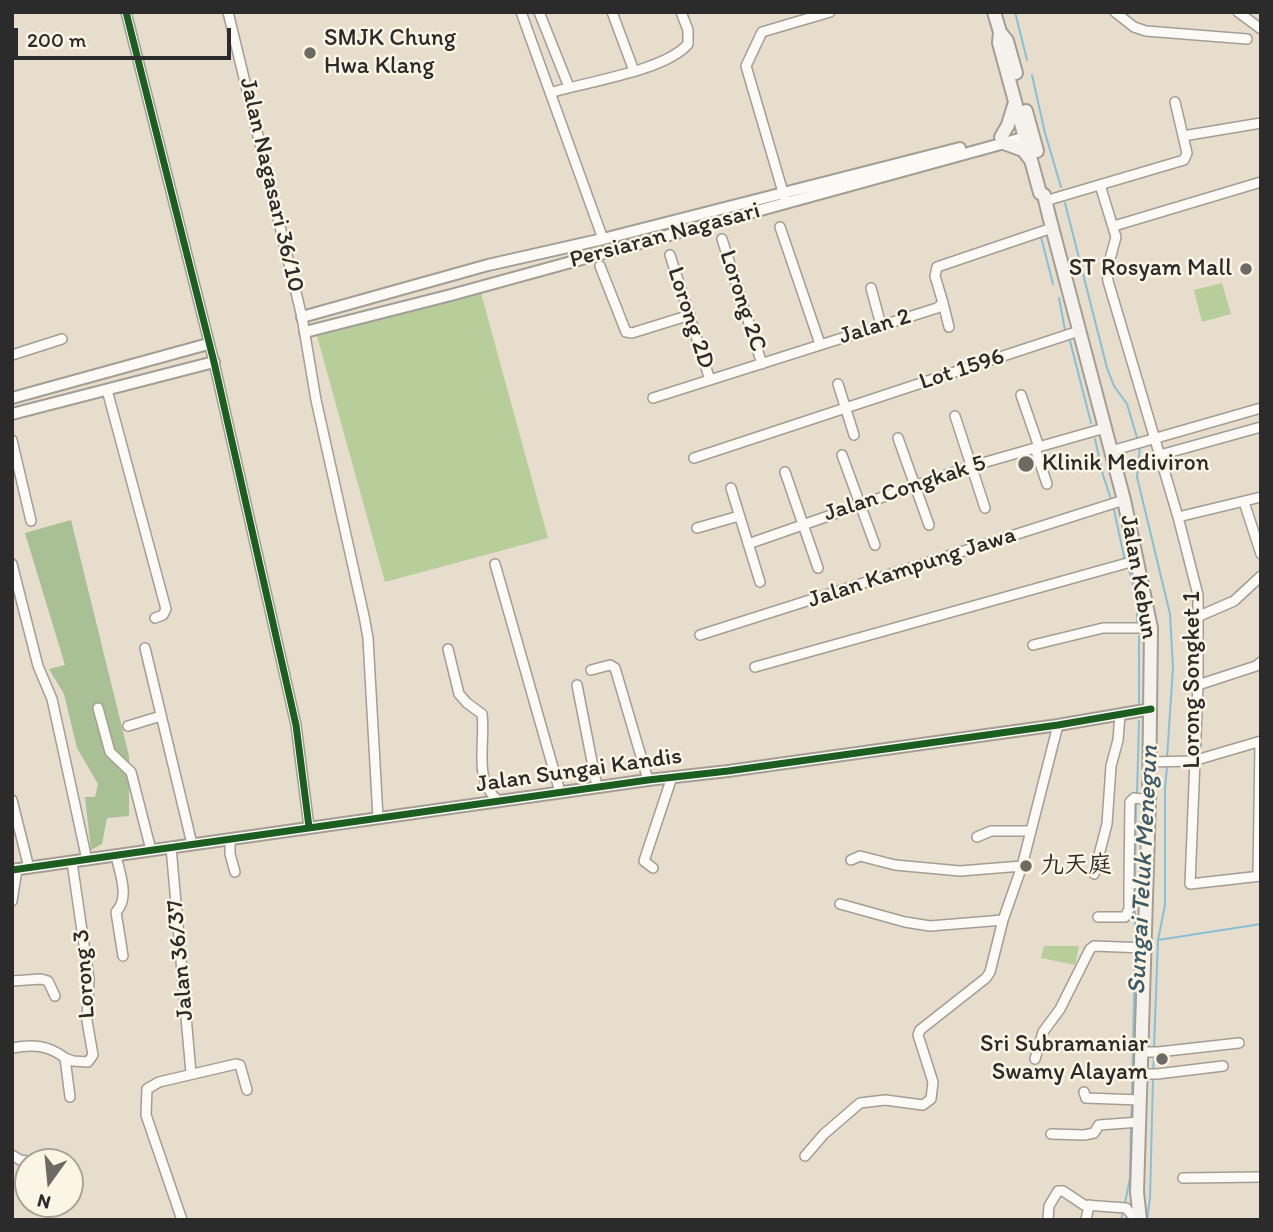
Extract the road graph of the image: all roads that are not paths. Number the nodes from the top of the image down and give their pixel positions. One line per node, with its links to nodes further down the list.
1 (126, 12): 46 (street)
2 (228, 12): 39 (street, Jalan Nagasari 36/10)
3 (538, 12): 10 (street); 15 (street)
4 (612, 12): 14 (street)
5 (681, 12): 14 (street)
6 (830, 12): 26 (street)
7 (994, 12): 12 (main road, Jalan Kebun)
8 (1115, 12): 13 (street)
9 (1238, 12): 11 (street)
10 (522, 15): 16 (street)
11 (1261, 29)
12 (1000, 32): 17 (main road, Jalan Kebun); 20 (main road, Jalan Kebun)
13 (1247, 39)
14 (634, 71): 15 (street)
15 (569, 87): 16 (street)
16 (550, 93): 31 (street)
17 (1015, 100): 20 (main road, Jalan Kebun); 22 (main road)
18 (1175, 102): 21 (street)
19 (1261, 123): 21 (street)
20 (1028, 133): 22 (street, Persiaran Nagasari); 23 (main road, Jalan Kebun); 27 (main road, Jalan Kebun)
21 (1183, 136): 25 (street)
22 (1002, 140): 23 (main road); 26 (street, Persiaran Nagasari)
23 (1031, 161): 27 (main road, Jalan Kebun)
24 (1261, 182): 28 (street)
25 (1100, 185): 27 (street); 28 (street)
26 (785, 198): 31 (street, Persiaran Nagasari); 41 (street, Persiaran Nagasari)
27 (1044, 198): 30 (main road, Jalan Kebun)
28 (1114, 226): 67 (street, Lorong Songket 1)
29 (780, 227): 47 (street)
30 (1052, 228): 36 (street, Jalan 2); 43 (main road, Jalan Kebun)
31 (603, 239): 37 (street, Persiaran Nagasari)
32 (722, 239): 51 (street, Lorong 2C)
33 (670, 255): 38 (street, Lorong 2D)
34 (600, 266): 38 (street)
35 (871, 288): 40 (street)
36 (943, 303): 40 (street, Jalan 2); 42 (street)
37 (321, 312): 39 (street, Persiaran Nagasari); 41 (street)
38 (690, 315): 53 (street, Lorong 2D)
39 (302, 317): 44 (street, Jalan Nagasari 36/10)
40 (881, 324): 47 (street, Jalan 2)
41 (327, 327): 44 (street, Persiaran Nagasari)
42 (949, 327)
43 (1079, 331): 59 (street, Lot 1596); 64 (main road, Jalan Kebun)
44 (305, 332): 129 (street, Jalan Nagasari 36/10)
45 (62, 339): 49 (street)
46 (208, 344): 48 (street); 50 (street)
47 (820, 344): 51 (street, Jalan 2)
48 (185, 350): 52 (street); 57 (street)
49 (12, 355)
50 (214, 362): 52 (street); 130 (street)
51 (762, 364): 53 (street, Jalan 2)
52 (188, 368): 55 (street)
53 (710, 380): 58 (street, Jalan 2)
54 (838, 383): 59 (street)
55 (107, 390): 61 (street); 100 (street)
56 (1021, 395): 69 (street)
57 (12, 398)
58 (653, 398)
59 (845, 408): 65 (street); 73 (street, Lot 1596)
60 (1261, 408): 67 (street)
61 (12, 414)
62 (955, 416): 74 (street)
63 (1261, 427): 72 (street)
64 (1105, 428): 69 (street, Jalan Congkak 5); 70 (main road, Jalan Kebun)
65 (853, 435)
66 (898, 438): 77 (street)
67 (1151, 439): 70 (street); 72 (street, Lorong Songket 1)
68 (12, 440): 86 (street)
69 (1037, 447): 74 (street, Jalan Congkak 5); 76 (street)
70 (1111, 451): 80 (main road, Jalan Kebun)
71 (842, 455): 82 (street)
72 (1160, 455): 85 (street, Lorong Songket 1)
73 (694, 458)
74 (972, 466): 77 (street, Jalan Congkak 5); 83 (street)
75 (785, 472): 87 (street)
76 (1046, 484)
77 (915, 485): 82 (street, Jalan Congkak 5); 88 (street)
78 (730, 488): 84 (street)
79 (1261, 497): 81 (street)
80 (1124, 500): 93 (main road, Jalan Kebun); 102 (street, Jalan Kampung Jawa)
81 (1244, 502): 85 (street); 92 (street)
82 (858, 504): 87 (street, Jalan Congkak 5); 91 (street)
83 (985, 508)
84 (739, 516): 89 (street); 90 (street)
85 (1178, 517): 99 (street, Lorong Songket 1)
86 (31, 521)
87 (802, 523): 90 (street, Jalan Congkak 5); 96 (street)
88 (929, 525)
89 (697, 528)
90 (748, 544): 98 (street)
91 (875, 545)
92 (1261, 554)
93 (1138, 560): 101 (main road, Jalan Kebun); 107 (street)
94 (12, 564): 138 (street)
95 (495, 564): 124 (street)
96 (818, 568)
97 (1261, 576): 99 (street)
98 (760, 582)
99 (1197, 617): 110 (street, Lorong Songket 1)
100 (155, 618)
101 (1151, 628): 103 (street); 112 (main road, Jalan Kebun)
102 (699, 635)
103 (1033, 645)
104 (145, 648): 114 (street)
105 (448, 649): 127 (street)
106 (1261, 662): 110 (street)
107 (755, 667)
108 (591, 670): 122 (street)
109 (577, 685): 123 (street)
110 (1198, 685): 118 (street, Lorong Songket 1)
111 (98, 708): 136 (street)
112 (1151, 709): 113 (street, Jalan Sungai Kandis); 119 (main road, Jalan Kebun)
113 (1120, 715): 115 (street, Jalan Sungai Kandis); 145 (street)
114 (161, 716): 116 (street); 134 (street)
115 (1058, 725): 120 (street, Jalan Sungai Kandis); 131 (street)
116 (128, 726)
117 (1260, 742): 118 (street); 121 (street)
118 (1193, 761): 119 (street); 146 (street, Lorong Songket 1)
119 (1162, 763): 125 (main road, Jalan Kebun)
120 (672, 777): 122 (street, Jalan Sungai Kandis); 142 (street)
121 (1260, 778): 128 (street)
122 (648, 780): 123 (street, Jalan Sungai Kandis)
123 (597, 787): 124 (street, Jalan Sungai Kandis)
124 (560, 792): 127 (street, Jalan Sungai Kandis)
125 (1140, 798): 147 (main road, Jalan Kebun); 147 (street)
126 (12, 800): 143 (street)
127 (499, 801): 129 (street, Jalan Sungai Kandis)
128 (1260, 809): 146 (street)
129 (378, 818): 130 (street, Jalan Sungai Kandis)
130 (309, 827): 133 (street, Jalan Sungai Kandis)
131 (1030, 831): 132 (street); 141 (street)
132 (977, 837)
133 (230, 839): 134 (street, Jalan Sungai Kandis); 144 (street)
134 (192, 844): 135 (street, Jalan Sungai Kandis)
135 (172, 847): 136 (street, Jalan Sungai Kandis); 162 (street, Jalan 36/37)
136 (151, 850): 137 (street, Jalan Sungai Kandis)
137 (116, 856): 138 (street, Jalan Sungai Kandis); 153 (street)
138 (87, 860): 140 (street, Jalan Sungai Kandis)
139 (851, 860): 141 (street)
140 (72, 862): 143 (street, Jalan Sungai Kandis); 159 (street, Lorong 3)
141 (1021, 866): 151 (street)
142 (653, 868)
143 (19, 869): 148 (street)
144 (235, 872)
145 (1094, 874)
146 (1259, 876)
147 (1137, 883): 150 (street); 152 (main road, Jalan Kebun)
148 (12, 901)
149 (839, 904): 151 (street)
150 (1098, 917)
151 (1003, 920): 170 (street)
152 (1138, 947): 158 (main road, Jalan Kebun); 160 (street)
153 (123, 956)
154 (12, 981): 155 (street)
155 (55, 996)
156 (1239, 1043): 158 (street)
157 (12, 1048): 159 (street, Lorong 3)
158 (1151, 1052): 163 (main road, Jalan Kebun)
159 (65, 1058): 166 (street)
160 (1035, 1059)
161 (1223, 1066): 163 (street)
162 (191, 1073): 164 (street); 176 (street)
163 (1150, 1074): 167 (main road, Jalan Kebun)
164 (247, 1090)
165 (1084, 1092): 167 (street)
166 (70, 1097)
167 (1135, 1100): 168 (main road, Jalan Kebun)
168 (1134, 1122): 169 (street); 174 (main road, Jalan Kebun)
169 (1051, 1134)
170 (805, 1156)
171 (1261, 1177): 172 (street)
172 (1183, 1178)
173 (1089, 1205): 174 (street); 175 (street); 177 (street)
174 (1132, 1214)
175 (1048, 1219)
176 (182, 1220)
177 (1086, 1220)

